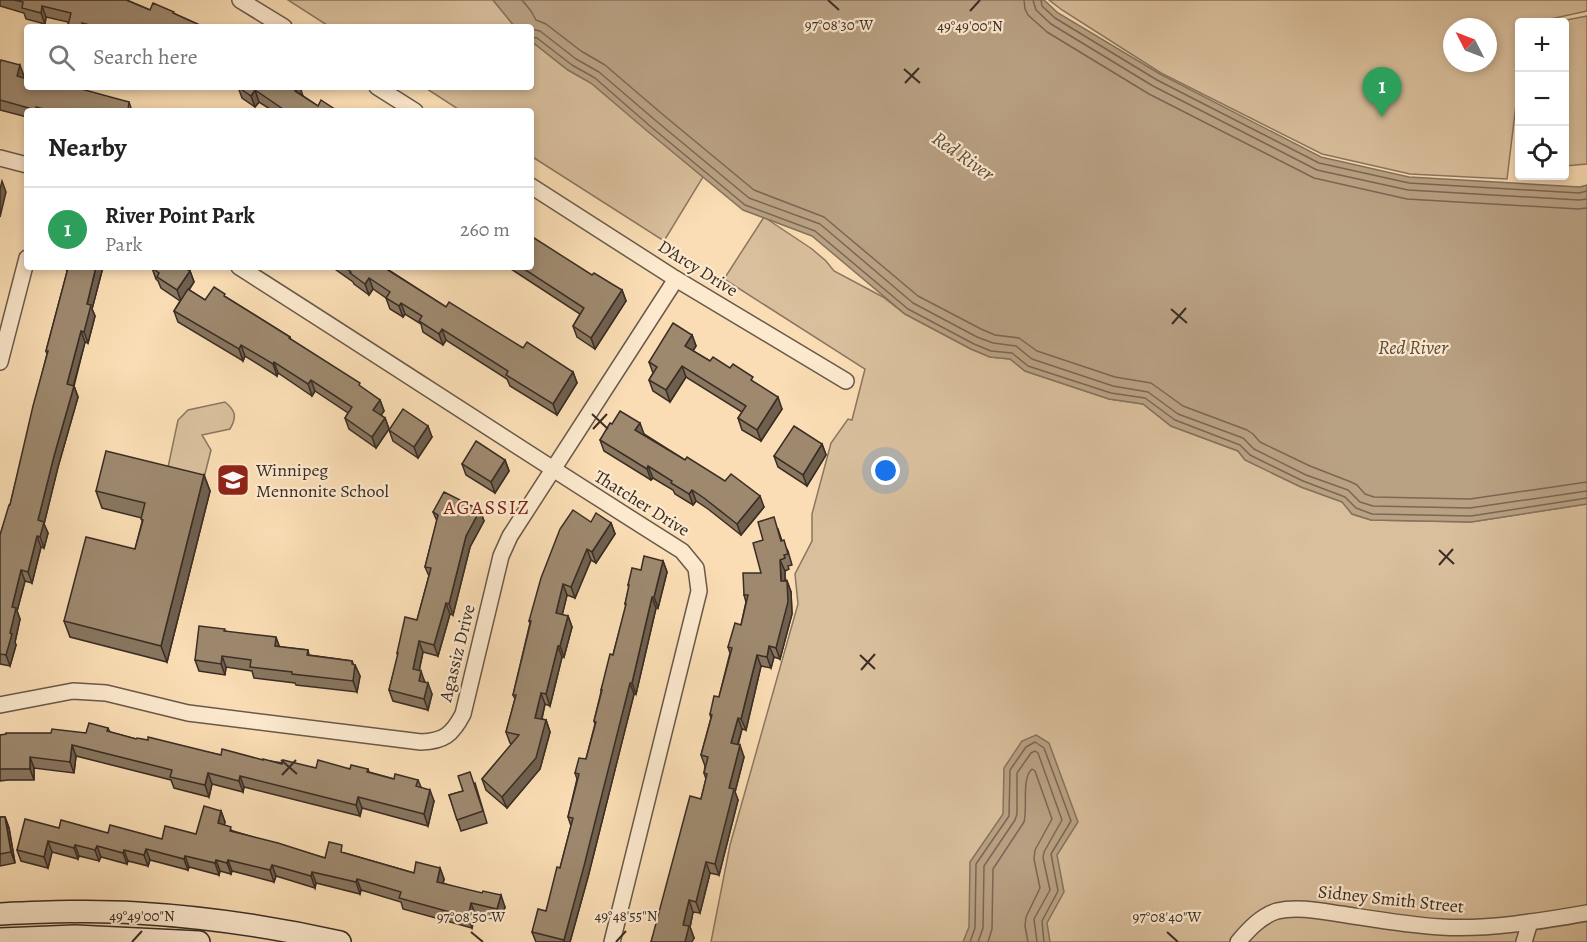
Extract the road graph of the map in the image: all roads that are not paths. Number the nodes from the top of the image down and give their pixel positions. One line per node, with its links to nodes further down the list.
1 (240, 0): 2 (street)
2 (279, 24)
3 (382, 90): 4 (street)
4 (410, 108)
5 (0, 158): 6 (street)
6 (24, 164)
7 (534, 188): 10 (street, D'Arcy Drive)
8 (24, 270): 11 (street)
9 (244, 270): 13 (street, Thatcher Drive)
10 (675, 279): 12 (street, D'Arcy Drive); 13 (street, Agassiz Drive)
11 (0, 362)
12 (846, 381)
13 (552, 470): 14 (street, Agassiz Drive); 21 (street, Thatcher Drive)
14 (0, 705)
15 (1587, 913): 17 (street, Sidney Smith Street)
16 (0, 914): 20 (main road)
17 (1530, 922): 22 (street, Sidney Smith Street); 23 (street)
18 (0, 939): 19 (main road)
19 (199, 942)
20 (340, 942)
21 (612, 942)
22 (1238, 942)
23 (1524, 942)

